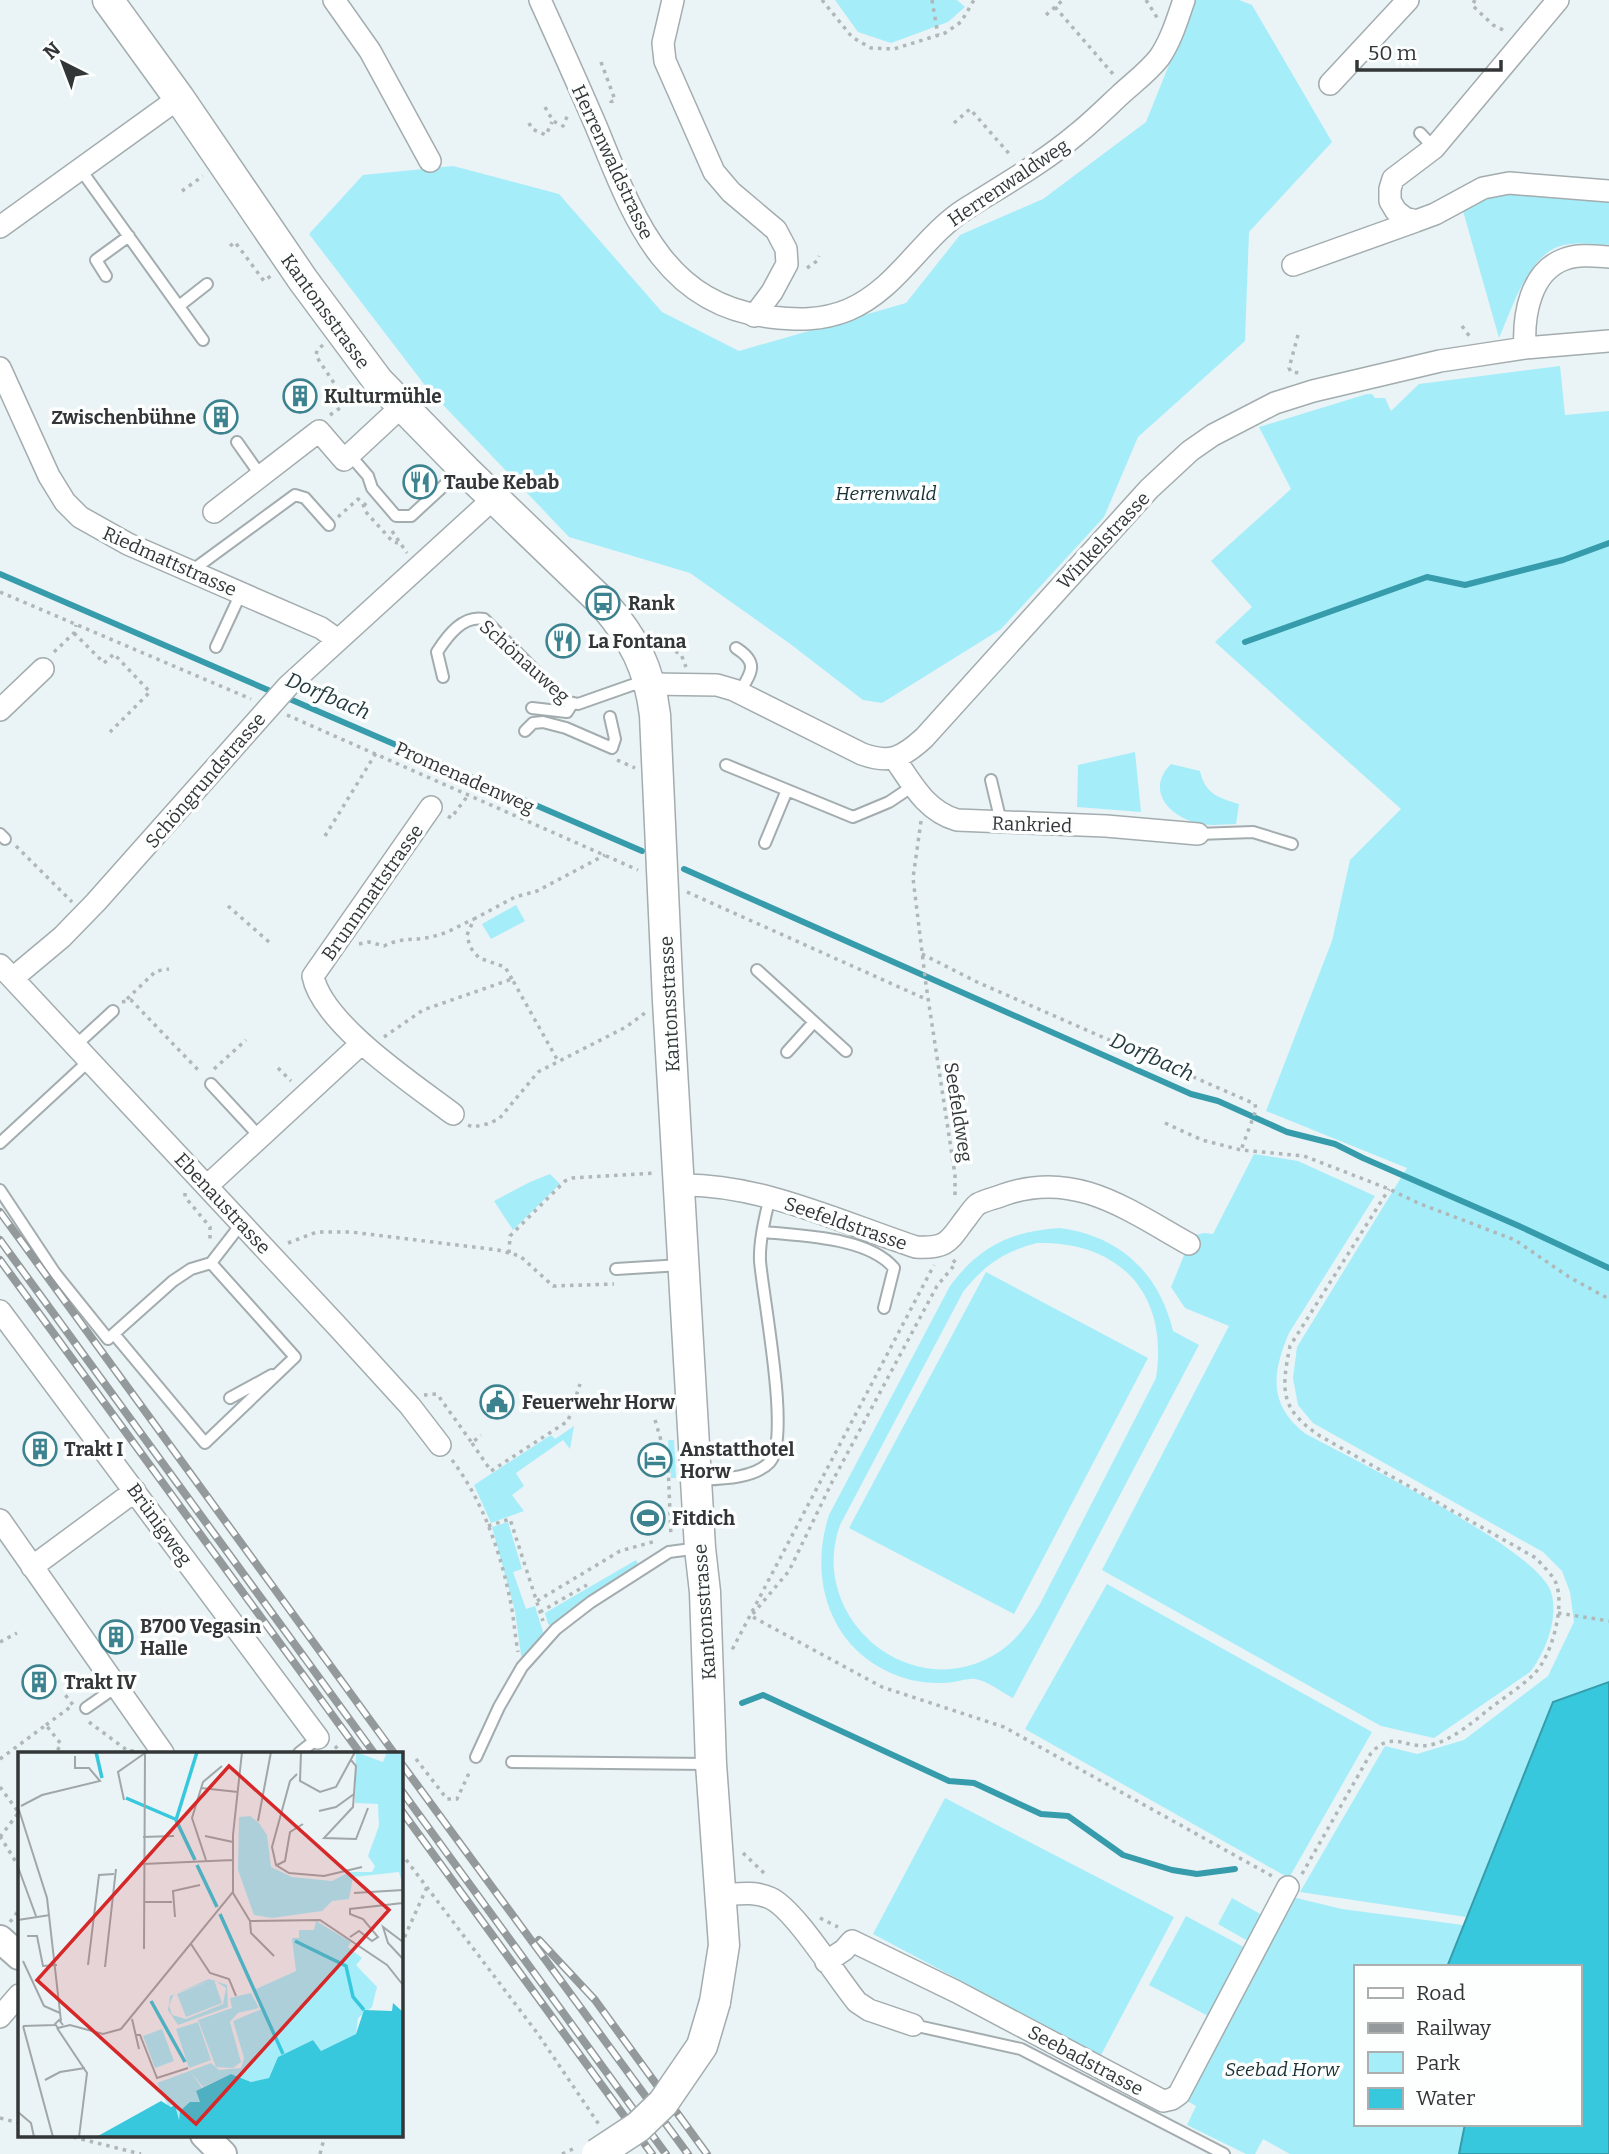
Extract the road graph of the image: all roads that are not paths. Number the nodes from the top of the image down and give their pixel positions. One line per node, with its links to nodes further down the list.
1 (108, 0): 9 (main road, Kantonsstrasse)
2 (334, 0): 10 (street)
3 (540, 0): 21 (street, Herrenwaldstrasse)
4 (673, 0): 21 (street)
5 (1184, 0): 21 (street, Herrenwaldweg)
6 (1408, 0): 8 (street)
7 (1558, 0): 13 (street)
8 (1330, 84)
9 (179, 99): 11 (street); 26 (main road, Kantonsstrasse)
10 (430, 161)
11 (81, 170): 14 (street); 15 (lane)
12 (1609, 191): 13 (street)
13 (1416, 221): 17 (street)
14 (0, 227)
15 (129, 236): 18 (lane); 20 (lane)
16 (1609, 257): 24 (street)
17 (1293, 265)
18 (106, 276)
19 (207, 284): 20 (lane)
20 (179, 306): 22 (lane)
21 (754, 316)
22 (203, 340)
23 (1609, 341): 24 (street, Winkelstrasse)
24 (1525, 348): 49 (street, Winkelstrasse)
25 (0, 368): 34 (street, Riedmattstrasse)
26 (401, 407): 28 (street); 29 (main road, Kantonsstrasse)
27 (237, 442): 30 (lane)
28 (349, 454): 29 (lane); 30 (street)
29 (463, 468): 31 (main road, Kantonsstrasse)
30 (261, 476): 32 (street)
31 (494, 498): 36 (street, Schöngrundstrasse); 41 (main road, Kantonsstrasse)
32 (214, 512)
33 (329, 525): 34 (lane)
34 (190, 572): 35 (street, Riedmattstrasse)
35 (240, 593): 36 (street, Riedmattstrasse); 37 (lane)
36 (338, 640): 60 (street, Schöngrundstrasse)
37 (216, 647)
38 (736, 648): 42 (lane)
39 (43, 669): 45 (street)
40 (443, 677): 44 (lane, Schönauweg)
41 (651, 684): 42 (street); 44 (lane, Schönauweg); 71 (main road, Kantonsstrasse)
42 (739, 693): 49 (street)
43 (532, 708): 44 (lane)
44 (569, 708): 47 (lane)
45 (0, 710)
46 (610, 717): 47 (lane)
47 (566, 728): 48 (lane)
48 (525, 731)
49 (895, 759): 52 (street, Rankried)
50 (726, 765): 53 (lane)
51 (991, 780): 55 (lane)
52 (913, 786): 53 (lane); 55 (street, Rankried)
53 (787, 790): 57 (lane)
54 (431, 807): 63 (street, Brunnmattstrasse)
55 (1001, 822): 56 (street, Rankried)
56 (1198, 834): 58 (lane)
57 (765, 842)
58 (1292, 844)
59 (757, 970): 62 (lane)
60 (6, 972): 65 (street, Ebenaustrasse)
61 (113, 1011): 65 (lane)
62 (814, 1022): 64 (lane); 66 (lane)
63 (370, 1042): 68 (street, Brunnmattstrasse); 69 (street)
64 (845, 1051)
65 (83, 1052): 70 (lane); 72 (street, Ebenaustrasse)
66 (787, 1052)
67 (211, 1084): 69 (lane)
68 (453, 1114)
69 (260, 1137): 72 (street)
70 (0, 1143)
71 (672, 1179): 74 (street, Seefeldstrasse); 79 (main road, Kantonsstrasse)
72 (207, 1186): 75 (street, Ebenaustrasse)
73 (0, 1190): 83 (lane)
74 (771, 1197): 76 (lane); 77 (street, Seefeldstrasse)
75 (242, 1223): 78 (lane); 86 (street, Ebenaustrasse)
76 (764, 1232): 81 (lane); 87 (lane)
77 (1189, 1244)
78 (211, 1263): 83 (lane); 84 (lane)
79 (684, 1265): 80 (lane); 87 (main road, Kantonsstrasse)
80 (616, 1269)
81 (884, 1308)
82 (0, 1311): 88 (street, Brünigweg)
83 (114, 1334): 84 (lane)
84 (280, 1371): 85 (lane)
85 (230, 1398)
86 (440, 1445)
87 (696, 1480): 90 (main road, Kantonsstrasse)
88 (135, 1491): 91 (street); 94 (street, Brünigweg)
89 (0, 1520): 91 (street)
90 (700, 1548): 97 (lane); 99 (main road, Kantonsstrasse)
91 (32, 1567): 92 (street)
92 (116, 1687): 93 (lane); 95 (street)
93 (85, 1712)
94 (318, 1738): 96 (lane)
95 (162, 1752)
96 (300, 1752)
97 (476, 1757)
98 (512, 1762): 99 (lane)
99 (711, 1764): 101 (main road, Kantonsstrasse)
100 (1288, 1887): 104 (street, Seebadstrasse)
101 (722, 1895): 104 (street, Seebadstrasse); 109 (main road, Kantonsstrasse, bridge)
102 (4, 1932): 103 (street)
103 (18, 1954)
104 (826, 1962): 107 (street, Seebadstrasse)
105 (18, 1996): 106 (street)
106 (0, 2017)
107 (913, 2025): 111 (lane, Seebadstrasse)
108 (205, 2136): 110 (street)
109 (602, 2144)
110 (223, 2154)
111 (1224, 2154)

